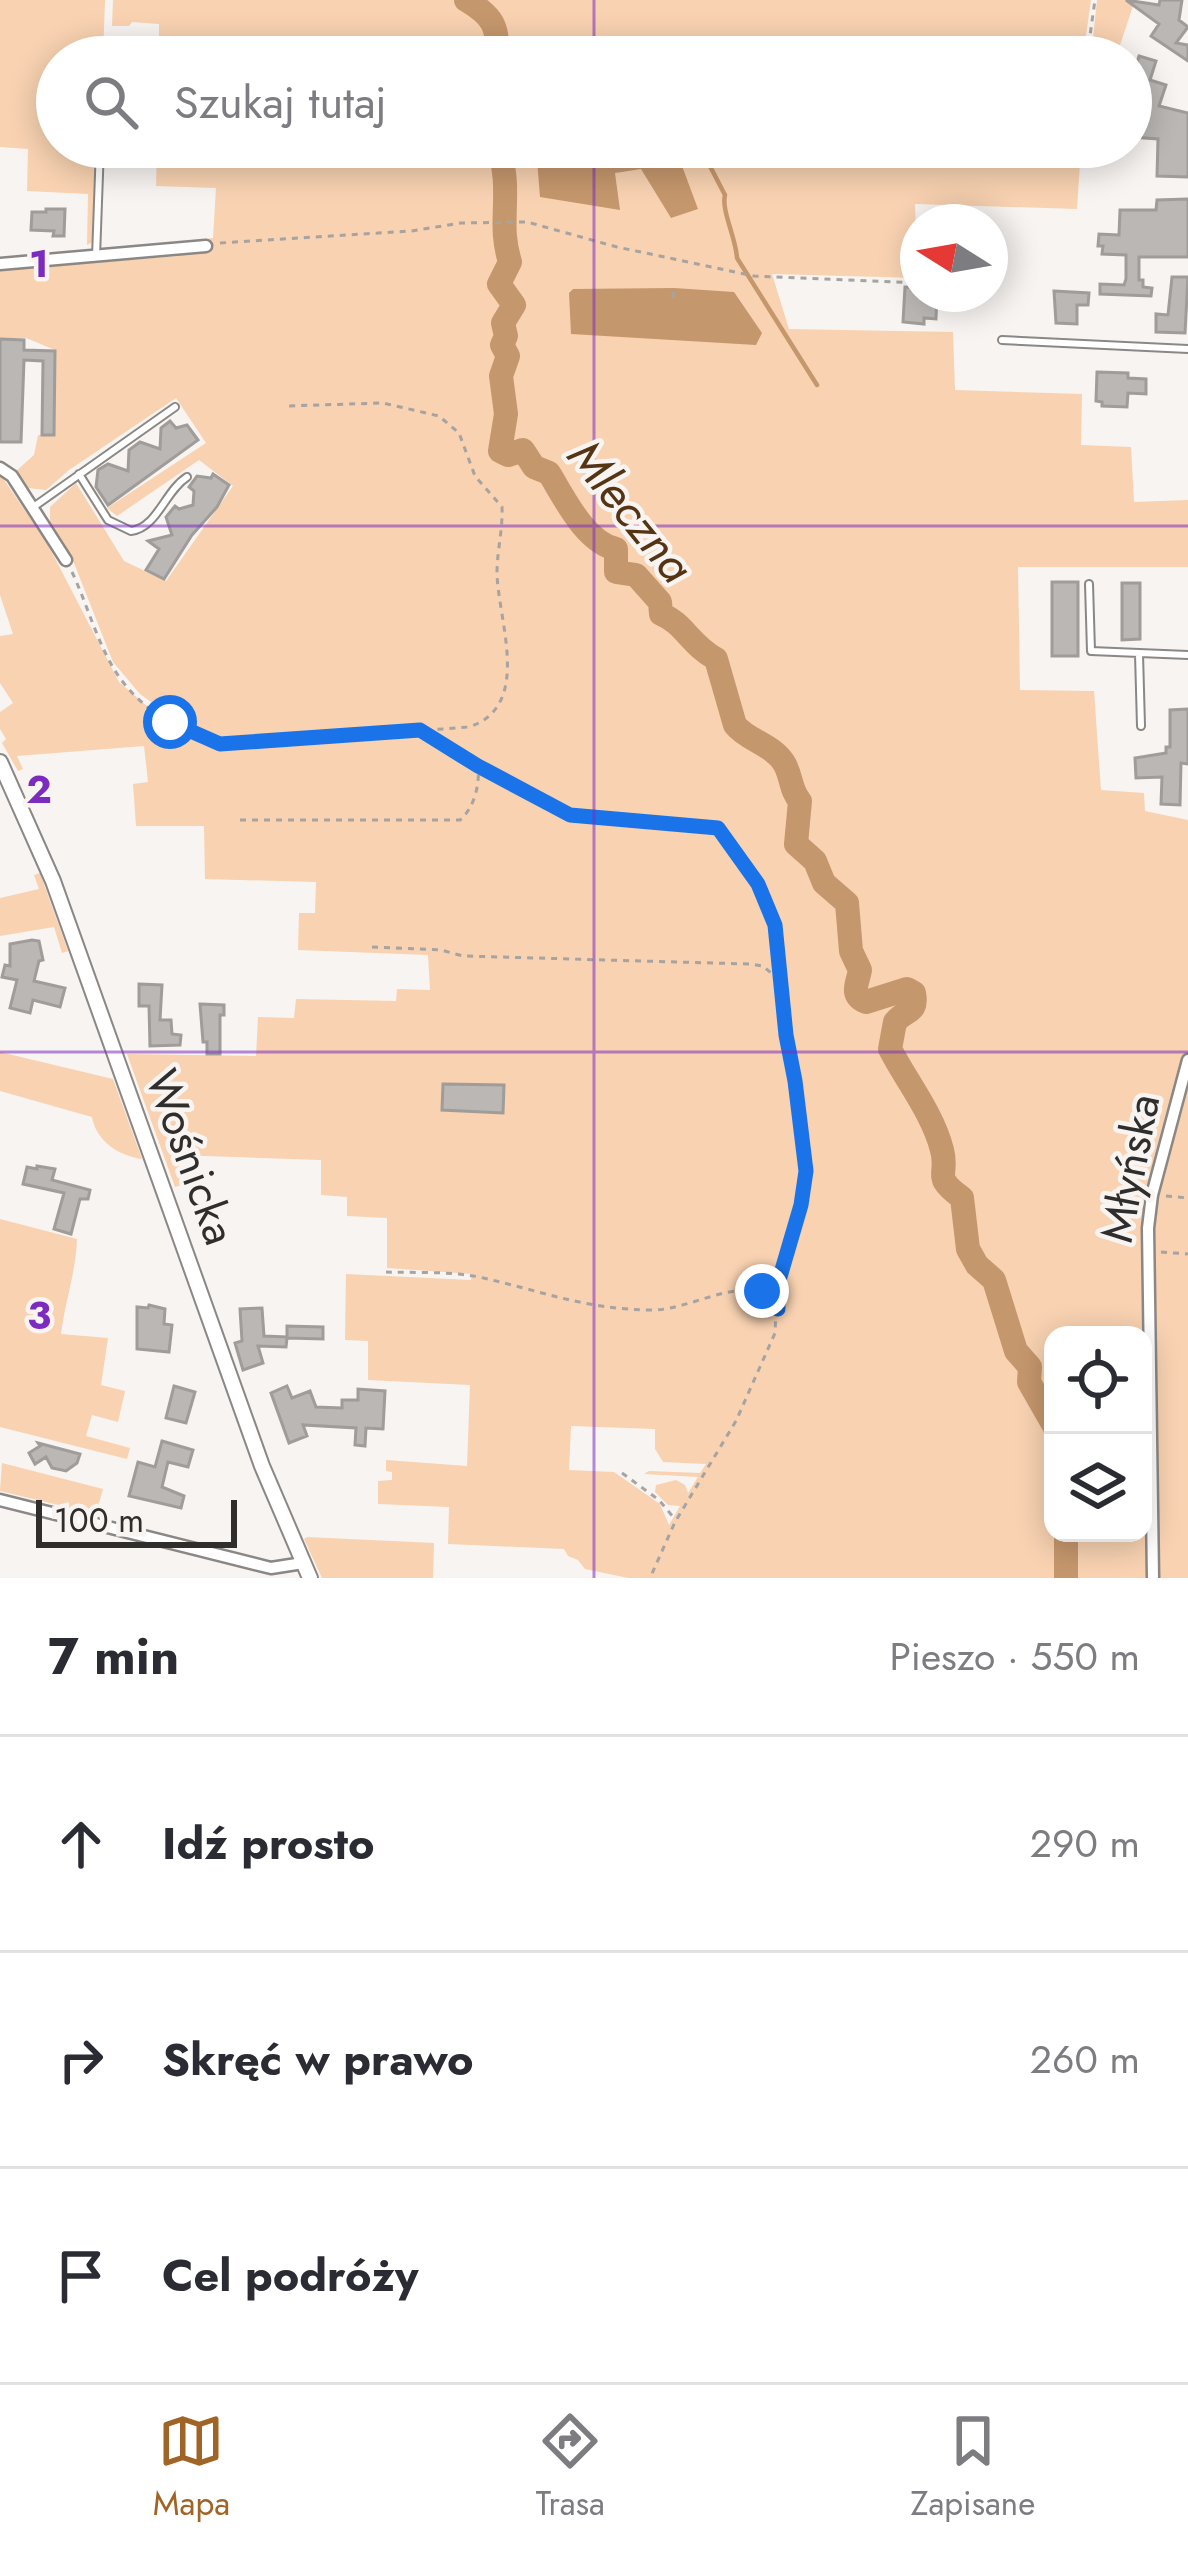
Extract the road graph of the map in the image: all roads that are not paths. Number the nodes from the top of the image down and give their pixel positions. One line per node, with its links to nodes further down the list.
1 (99, 168): 3 (lane)
2 (206, 246): 3 (street)
3 (96, 257): 4 (street)
4 (0, 263)
5 (1002, 340): 6 (lane)
6 (1188, 349)
7 (175, 407): 9 (lane)
8 (0, 468): 11 (street)
9 (79, 474): 10 (lane); 11 (lane)
10 (187, 477)
11 (32, 508): 12 (street)
12 (66, 560)
13 (1089, 584): 14 (lane)
14 (1139, 654): 15 (lane); 16 (lane)
15 (1188, 655)
16 (1142, 726)
17 (0, 762): 20 (street, Wośnicka)
18 (1188, 1060): 21 (street, Młyńska)
19 (0, 1500): 20 (street)
20 (306, 1570)
21 (1153, 1578)

